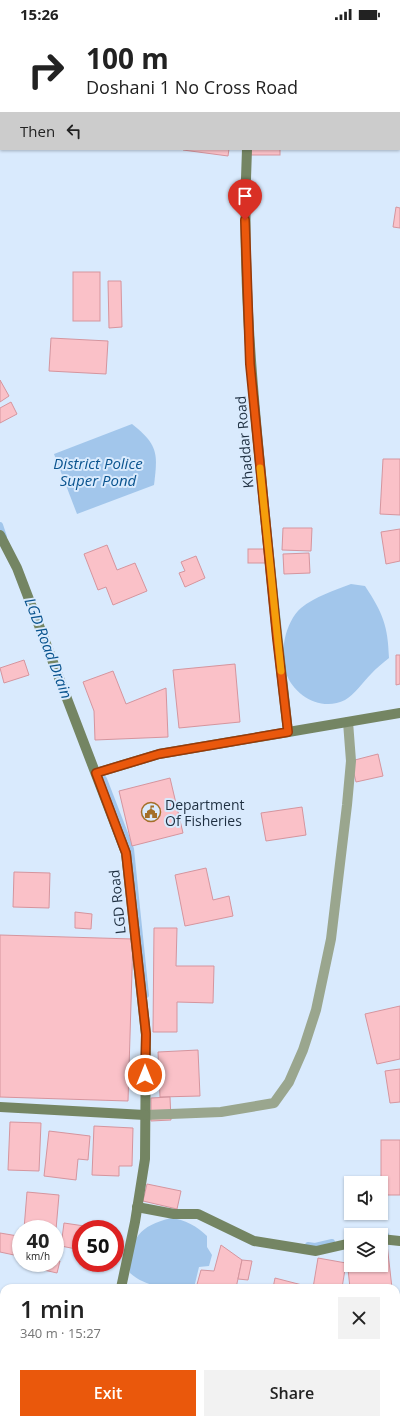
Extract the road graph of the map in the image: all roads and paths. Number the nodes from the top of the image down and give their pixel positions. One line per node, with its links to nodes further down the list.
1 (247, 150): 5 (street, Khaddar Road)
2 (0, 535): 6 (street, LGD Road)
3 (400, 713): 4 (street)
4 (348, 722): 5 (street); 8 (street)
5 (288, 732): 6 (street)
6 (96, 773): 8 (street, LGD Road)
7 (0, 1107): 8 (street)
8 (145, 1116): 9 (street, LGD Road)
9 (137, 1207): 12 (street); 13 (street, LGD Road)
10 (388, 1240): 11 (street)
11 (400, 1241)
12 (344, 1245)
13 (123, 1284)

